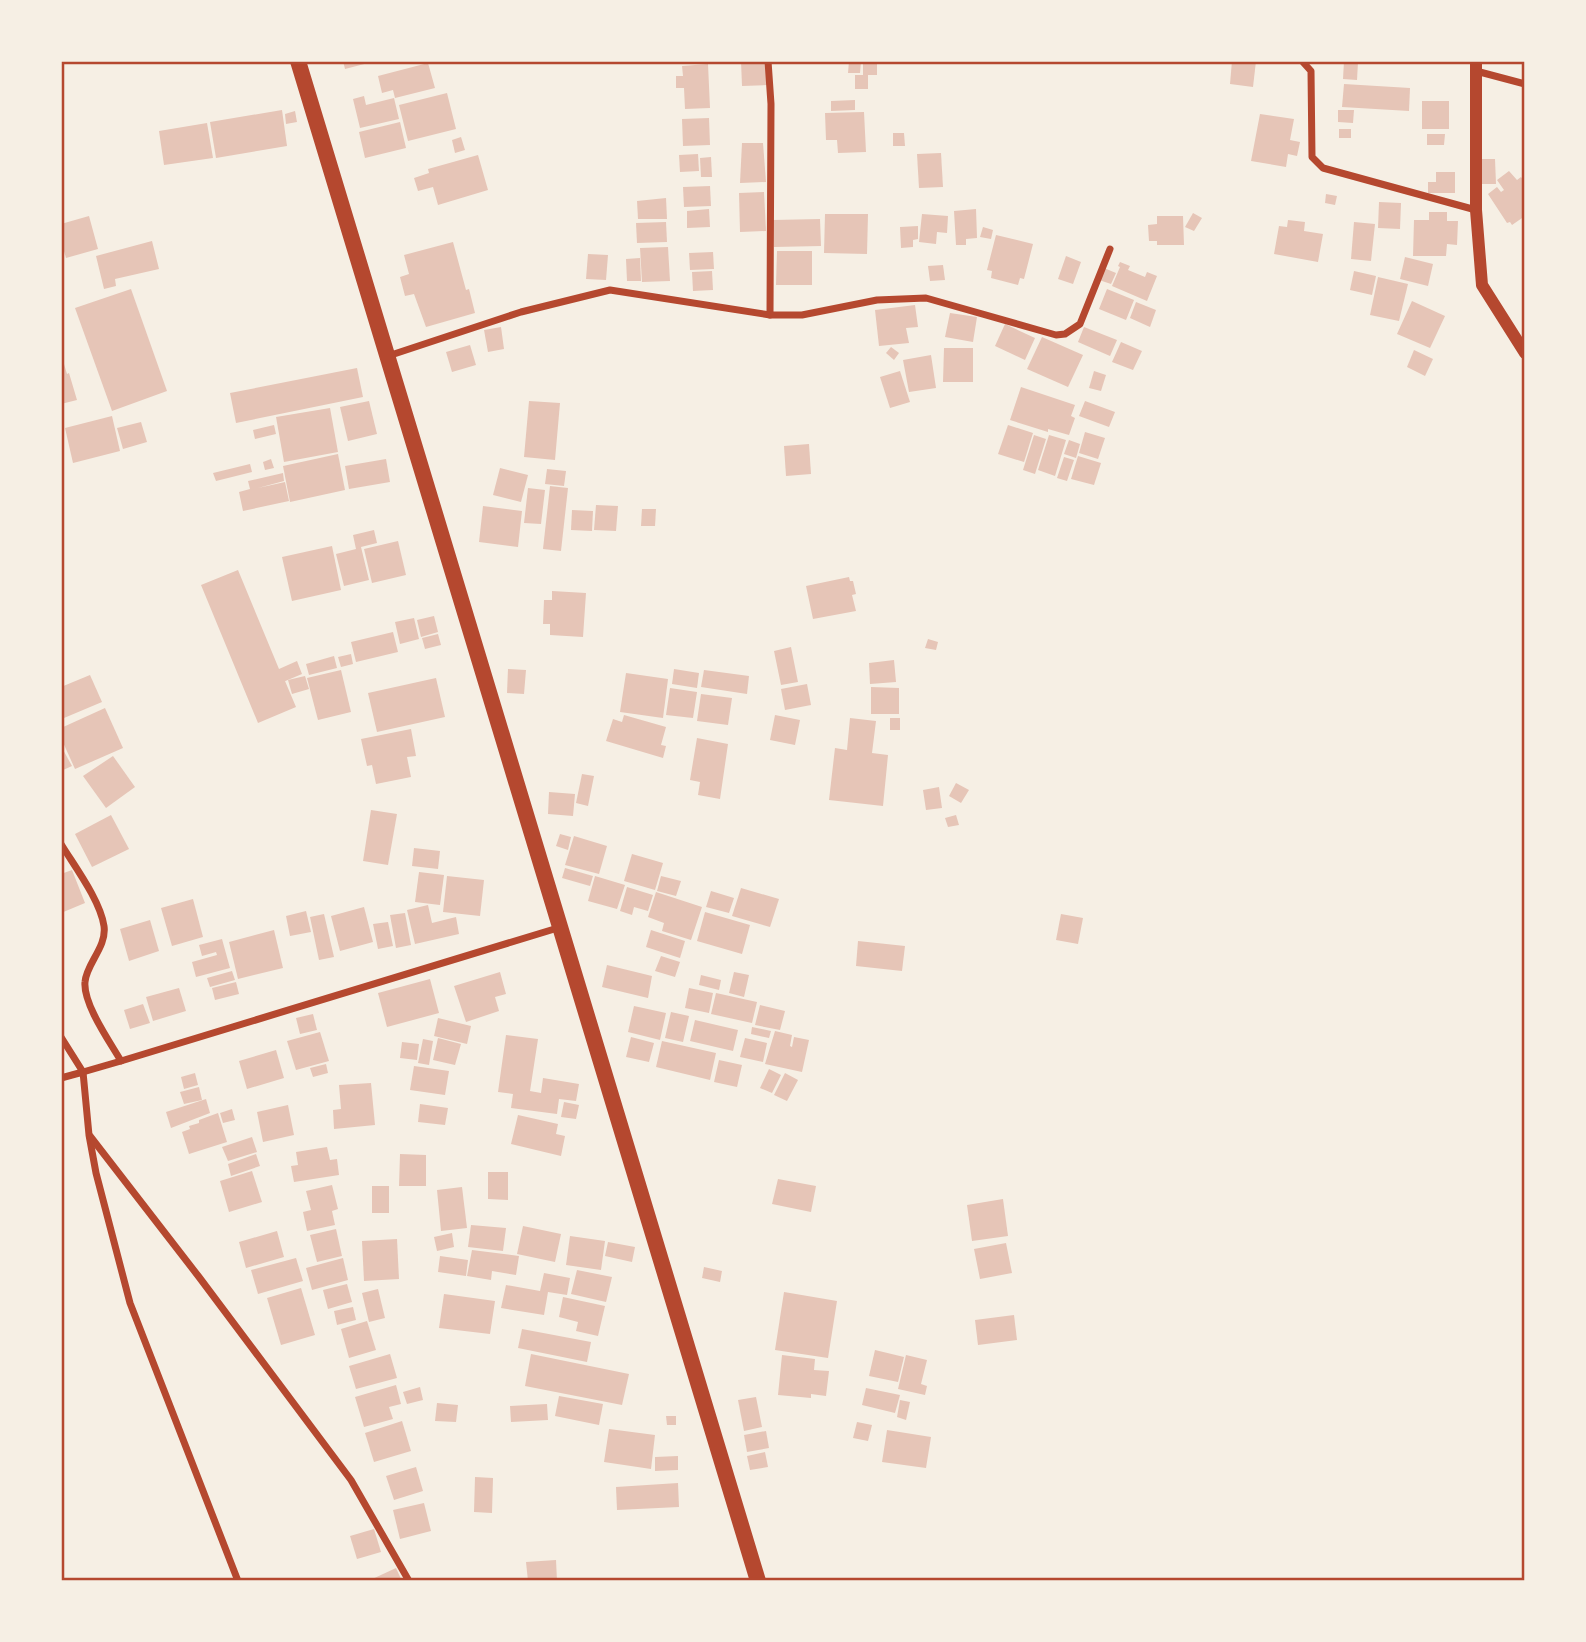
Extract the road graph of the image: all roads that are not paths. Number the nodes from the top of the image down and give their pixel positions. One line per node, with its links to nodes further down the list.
1 (298, 61): 10 (main road)
2 (768, 61): 8 (street)
3 (1302, 61): 6 (street)
4 (1476, 66): 5 (street); 6 (street)
5 (1525, 84)
6 (1476, 210): 9 (street)
7 (1110, 249): 8 (street)
8 (770, 315): 10 (street)
9 (1525, 353)
10 (388, 356): 12 (main road)
11 (61, 844): 14 (street)
12 (562, 927): 14 (street); 20 (main road)
13 (61, 1037): 15 (street)
14 (121, 1061): 15 (street)
15 (83, 1072): 16 (street); 17 (street)
16 (61, 1078)
17 (89, 1135): 18 (street); 19 (street)
18 (238, 1581)
19 (409, 1581)
20 (758, 1581)

